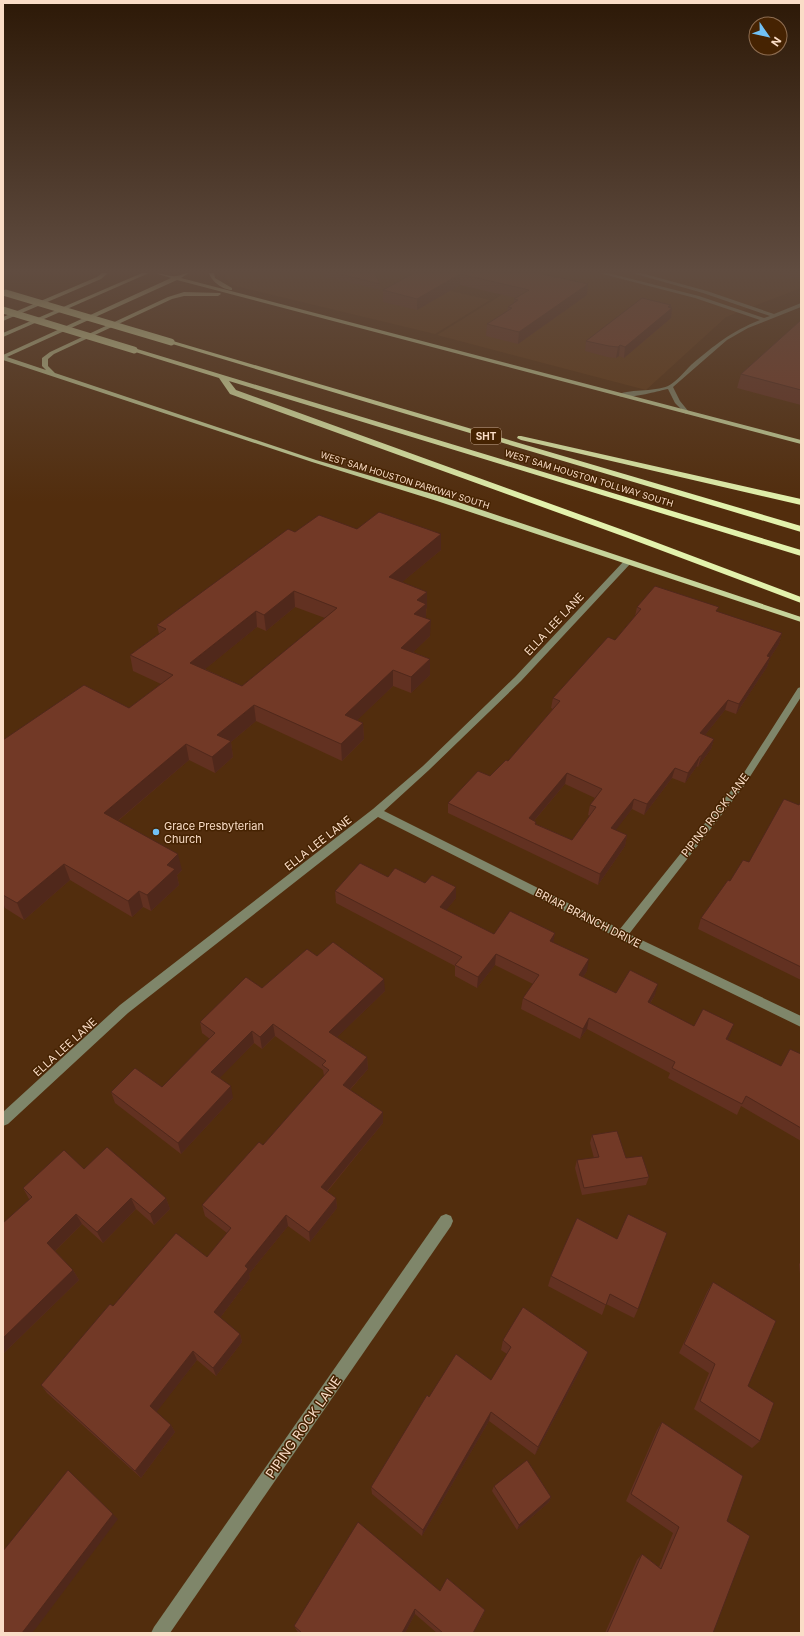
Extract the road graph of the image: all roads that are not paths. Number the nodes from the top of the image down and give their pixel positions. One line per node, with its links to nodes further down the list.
1 (20, 349): 7 (main road)
2 (60, 349): 8 (main road)
3 (132, 349): 9 (highway, WEST SAM HOUSTON TOLLWAY SOUTH / SHT, bridge)
4 (196, 349): 13 (highway, WEST SAM HOUSTON TOLLWAY SOUTH / SHT, bridge)
5 (447, 349): 11 (main road)
6 (713, 349): 10 (street)
7 (3, 357): 8 (main road, WEST SAM HOUSTON PARKWAY SOUTH)
8 (54, 374): 18 (main road, WEST SAM HOUSTON PARKWAY SOUTH)
9 (222, 377): 17 (highway, WEST SAM HOUSTON TOLLWAY SOUTH / SHT); 19 (highway)
10 (670, 387): 11 (street); 12 (street)
11 (620, 395): 12 (main road)
12 (686, 412): 14 (main road)
13 (412, 414): 15 (highway); 16 (highway, WEST SAM HOUSTON TOLLWAY SOUTH / SHT)
14 (801, 442)
15 (801, 502)
16 (801, 529)
17 (801, 553)
18 (628, 563): 20 (main road, WEST SAM HOUSTON PARKWAY SOUTH); 22 (street, ELLA LEE LANE)
19 (801, 600)
20 (801, 620)
21 (801, 690): 23 (street, PIPING ROCK LANE)
22 (377, 812): 23 (street, BRIAR BRANCH DRIVE); 25 (street, ELLA LEE LANE)
23 (622, 935): 24 (street, BRIAR BRANCH DRIVE)
24 (801, 1022)
25 (3, 1120)
26 (446, 1221): 27 (street, PIPING ROCK LANE)
27 (160, 1633)

